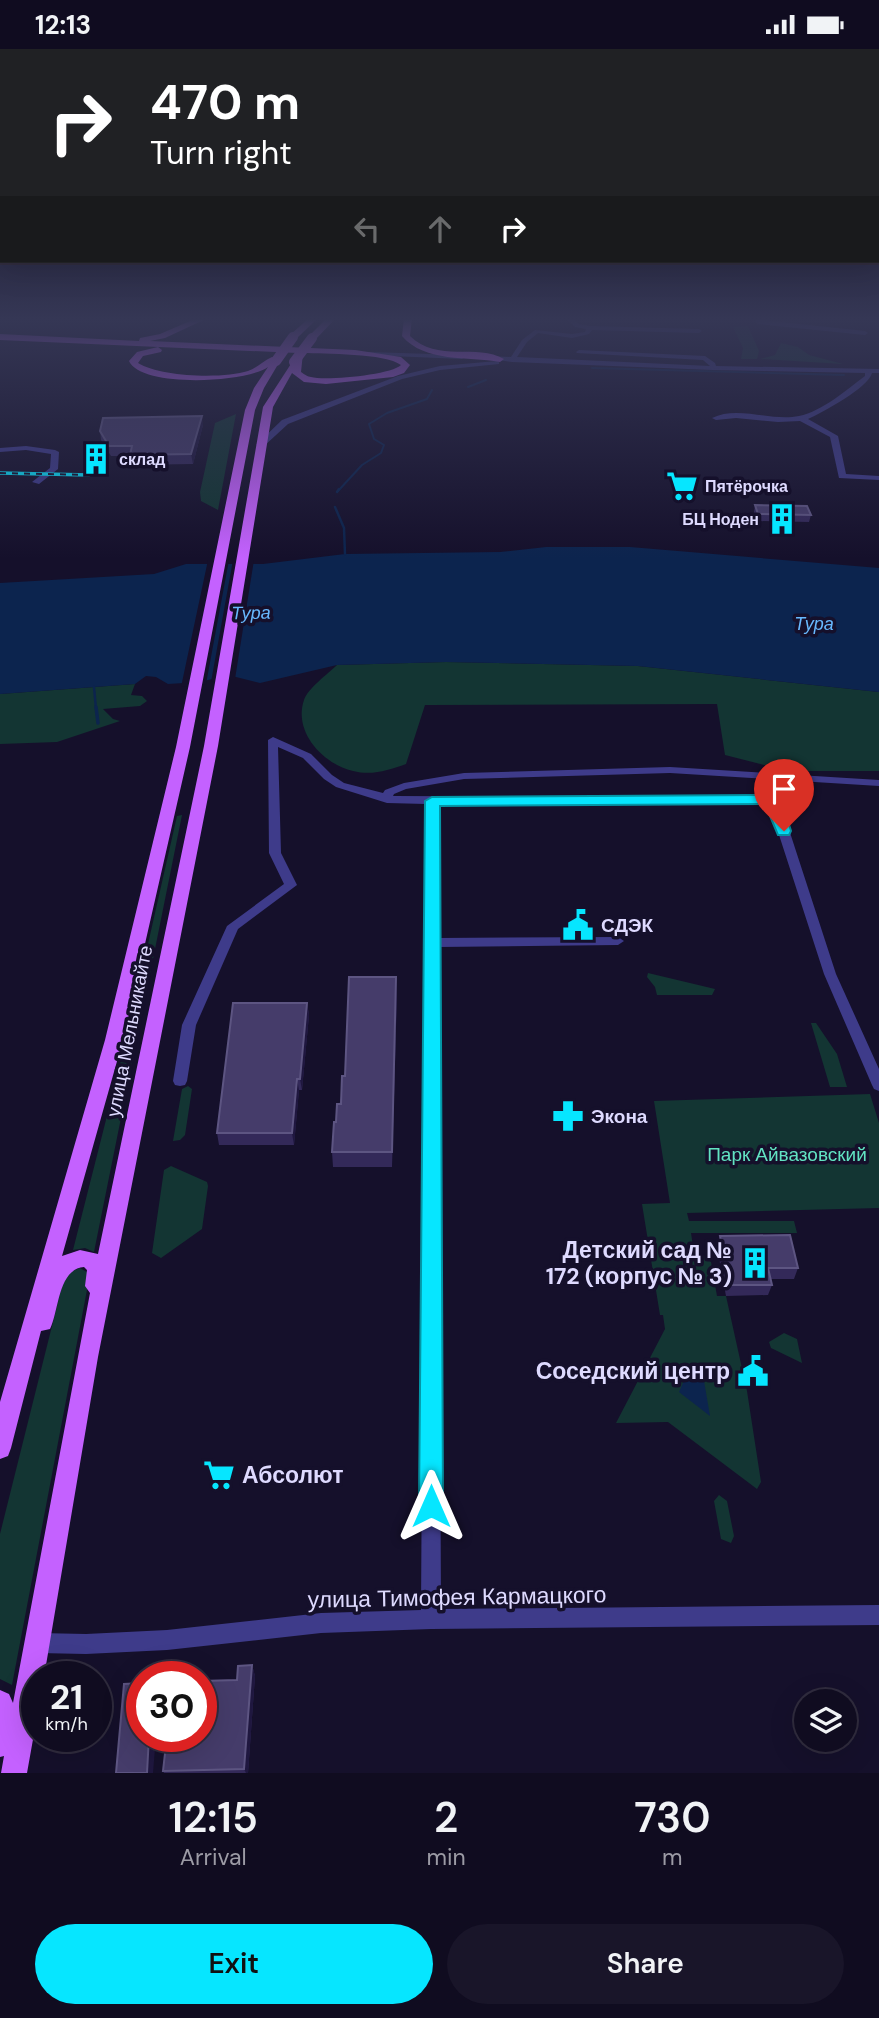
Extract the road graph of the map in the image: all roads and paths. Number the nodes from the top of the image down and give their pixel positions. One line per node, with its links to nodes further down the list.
1 (248, 398): 7 (main road)
2 (255, 398): 7 (main road, улица Мельникайте)
3 (272, 398): 10 (main road, улица Мельникайте)
4 (345, 398): 6 (street)
5 (836, 398): 9 (street)
6 (341, 400): 10 (street)
7 (250, 410): 22 (main road, улица Мельникайте)
8 (716, 418): 9 (street)
9 (803, 419): 12 (street)
10 (260, 445): 21 (main road, улица Мельникайте)
11 (0, 450): 13 (street)
12 (879, 478)
13 (36, 482)
14 (879, 783): 15 (street)
15 (387, 799): 16 (street); 19 (street)
16 (432, 801): 18 (street); 20 (street)
17 (618, 940): 18 (street)
18 (432, 943): 25 (street)
19 (180, 1081)
20 (879, 1086)
21 (88, 1357): 22 (main road); 26 (main road, улица Мельникайте)
22 (19, 1369): 23 (main road, улица Мельникайте)
23 (0, 1448)
24 (879, 1615): 25 (street, улица Тимофея Кармацкого)
25 (431, 1619): 26 (street, улица Тимофея Кармацкого)
26 (37, 1643): 29 (main road, улица Мельникайте)
27 (0, 1703): 28 (main road)
28 (0, 1744)
29 (14, 1773)

